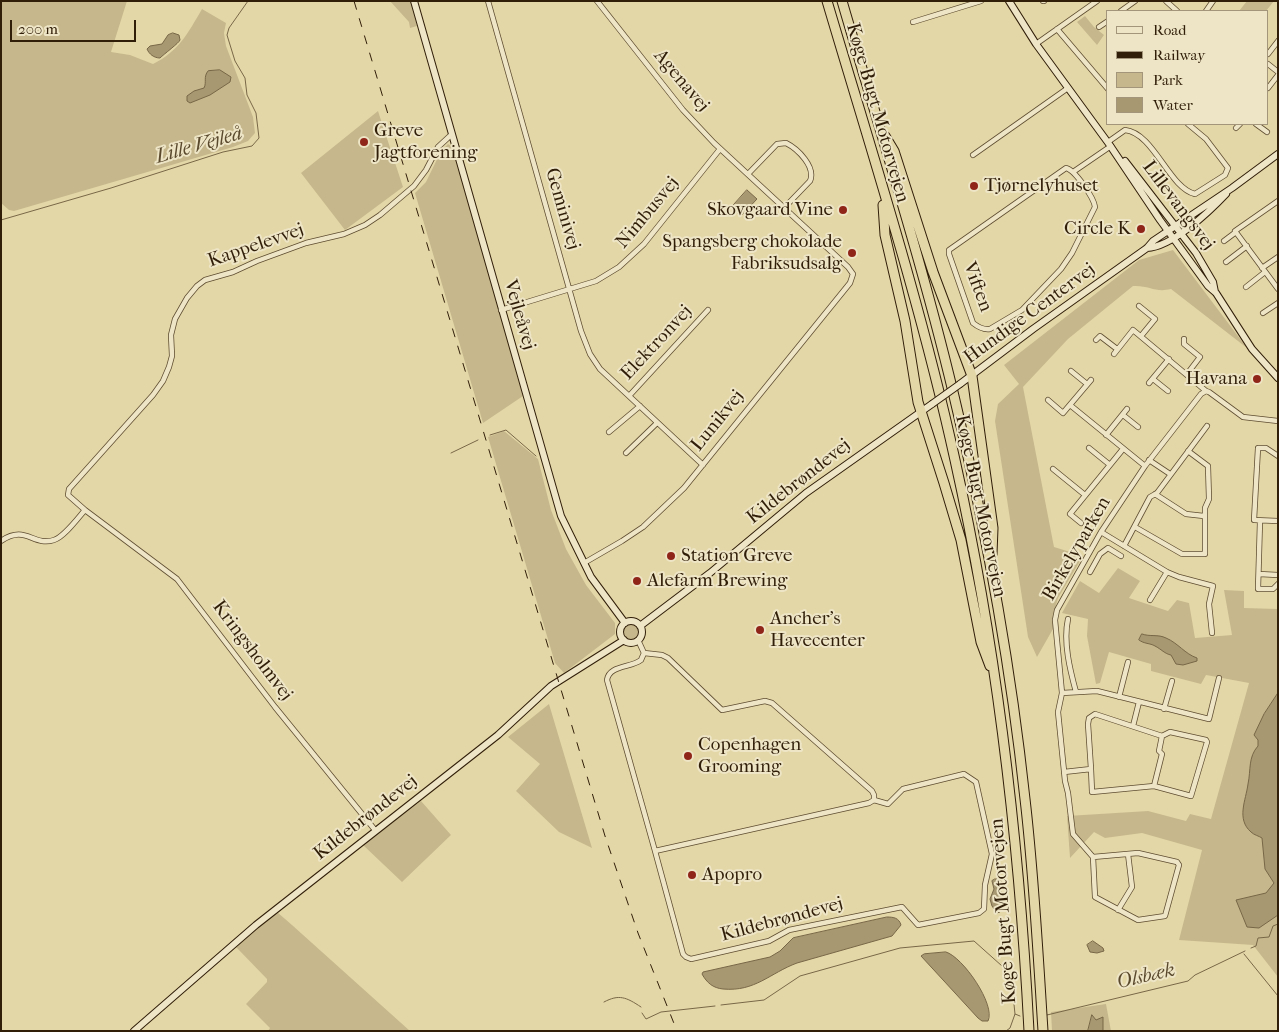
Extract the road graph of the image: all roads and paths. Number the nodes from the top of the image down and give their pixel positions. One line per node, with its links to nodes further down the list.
1 (414, 1): 29 (street, Vejleåvej)
2 (488, 1): 54 (street, Geminivej)
3 (597, 1): 31 (street, Agenavej)
4 (827, 1): 37 (highway, Køge Bugt Motorvejen)
5 (842, 1): 25 (highway, Køge Bugt Motorvejen)
6 (981, 1): 13 (street)
7 (1009, 1): 18 (street, Lillevangsvej)
8 (1097, 1): 16 (street)
9 (1134, 1): 11 (street)
10 (1166, 1): 12 (street)
11 (1122, 10)
12 (1176, 10)
13 (913, 22)
14 (1106, 22): 15 (street)
15 (1099, 27)
16 (1057, 30): 18 (street); 22 (street)
17 (1278, 41): 19 (street)
18 (1036, 44): 24 (street, Lillevangsvej)
19 (1269, 53)
20 (1269, 65): 21 (street)
21 (1278, 74): 23 (street)
22 (1106, 87)
23 (1269, 87)
24 (1068, 88): 30 (street, Lillevangsvej); 33 (street)
25 (878, 124): 67 (highway); 115 (highway, Køge Bugt Motorvejen)
26 (1189, 125): 30 (street, Viften)
27 (1257, 125): 28 (street)
28 (1267, 132)
29 (451, 135): 58 (street, Vejleåvej); 102 (street, Kappelevvej)
30 (1110, 144): 34 (street, Viften); 40 (street, Lillevangsvej); 41 (street, Lillevangsvej)
31 (720, 148): 35 (street, Agenavej); 54 (street, Nimbusvej)
32 (1278, 154): 36 (street, Hundige Centervej)
33 (973, 155)
34 (1073, 172): 34 (street, Viften)
35 (748, 174): 39 (street, Agenavej); 39 (street)
36 (1232, 188): 40 (street, Hundige Centervej); 43 (street, Hundige Centervej)
37 (882, 190): 81 (highway); 132 (highway, Køge Bugt Motorvejen)
38 (1278, 201): 42 (street)
39 (784, 208): 51 (street, Agenavej)
40 (1174, 226): 41 (street, Hundige Centervej); 43 (street, Lillevangsvej)
41 (1168, 231): 44 (street, Lillevangsvej); 47 (street, Hundige Centervej)
42 (1236, 232): 45 (street); 46 (street)
43 (1180, 233): 44 (street, Hundige Centervej); 55 (street, Lillevangsvej)
44 (1173, 238): 47 (street, Hundige Centervej); 55 (street, Lillevangsvej)
45 (1224, 240)
46 (1246, 246): 49 (street); 50 (street)
47 (1147, 248): 67 (street, Hundige Centervej)
48 (1278, 257): 50 (street)
49 (1226, 262)
50 (1264, 270): 52 (street); 53 (street)
51 (852, 274): 95 (street, Lunikvej)
52 (1246, 287)
53 (1278, 288)
54 (569, 289): 58 (street, Nimbusvej); 75 (street, Geminivej)
55 (1216, 293): 69 (street, Lillevangsvej)
56 (1278, 303): 60 (street)
57 (1139, 306): 61 (street)
58 (501, 310): 114 (street, Vejleåvej)
59 (708, 310): 75 (street, Elektronvej)
60 (1263, 313)
61 (1141, 336): 63 (street); 64 (street)
62 (1184, 339): 66 (street)
63 (1096, 340)
64 (1169, 359): 66 (street); 68 (street)
65 (1071, 371): 72 (street)
66 (1186, 374): 74 (street)
67 (972, 376): 77 (street, Hundige Centervej, bridge); 115 (highway)
68 (1153, 378): 71 (street); 73 (street)
69 (1278, 378)
70 (1091, 380): 72 (street)
71 (1148, 383)
72 (1087, 384): 78 (street)
73 (1168, 391)
74 (1206, 391): 83 (street); 94 (street, Birkelyparken)
75 (629, 396): 79 (street, Geminivej)
76 (1048, 400): 78 (street)
77 (932, 404): 81 (street, Kildebrøndevej)
78 (1070, 405): 88 (street)
79 (640, 406): 84 (street, Geminivej); 87 (street)
80 (1127, 409): 82 (street)
81 (921, 412): 124 (street, Kildebrøndevej); 132 (highway)
82 (1123, 415): 86 (street); 88 (street)
83 (1278, 421)
84 (657, 423): 92 (street); 95 (street, Geminivej)
85 (1207, 426): 91 (street)
86 (1138, 427)
87 (609, 432)
88 (1106, 435): 90 (street)
89 (1089, 448): 96 (street)
90 (1123, 449): 96 (street, Birkelyparken); 97 (street)
91 (1188, 451): 99 (street); 103 (street)
92 (626, 453)
93 (1278, 456): 104 (street)
94 (1150, 460): 97 (street, Birkelyparken); 99 (street)
95 (703, 465): 114 (street, Lunikvej)
96 (1110, 465): 101 (street, Birkelyparken)
97 (1145, 466): 108 (street, Birkelyparken)
98 (1053, 469): 101 (street, Birkelyparken)
99 (1170, 474): 100 (street)
100 (1155, 494): 103 (street); 107 (street)
101 (1086, 495): 106 (street, Birkelyparken)
102 (85, 510): 110 (street); 144 (street, Kringsholmvej)
103 (1204, 516): 107 (street)
104 (1260, 521): 105 (street); 118 (street)
105 (1278, 521)
106 (1081, 523)
107 (1135, 527): 111 (street)
108 (1101, 532): 109 (street); 134 (street, Birkelyparken)
109 (1114, 540): 111 (street); 112 (street)
110 (1, 541)
111 (1124, 546): 117 (street)
112 (1108, 548): 113 (street); 116 (street)
113 (1121, 556)
114 (584, 563): 123 (street, Vejleåvej)
115 (992, 572): 151 (highway, Køge Bugt Motorvejen)
116 (1090, 572)
117 (1167, 572): 121 (street); 125 (street)
118 (1259, 574): 119 (street); 120 (street)
119 (1278, 575)
120 (1278, 584)
121 (1150, 600)
122 (1068, 619): 133 (street)
123 (625, 623): 124 (street); 126 (street)
124 (640, 626): 127 (street)
125 (1212, 632)
126 (624, 640): 127 (street); 144 (street, Kildebrøndevej)
127 (638, 640): 128 (street)
128 (644, 653): 143 (street); 145 (street, Kildebrøndevej)
129 (1128, 662): 135 (street)
130 (1219, 678): 137 (street)
131 (1172, 681): 137 (street)
132 (996, 682): 150 (highway, Køge Bugt Motorvejen)
133 (1076, 692): 134 (street); 135 (street)
134 (1062, 694): 141 (street, Birkelyparken)
135 (1119, 697): 136 (street)
136 (1139, 702): 137 (street); 138 (street)
137 (1164, 709)
138 (1133, 726): 139 (street); 140 (street)
139 (1162, 736): 142 (street); 142 (street)
140 (1091, 769): 141 (street); 142 (street)
141 (1064, 772): 147 (street, Birkelyparken)
142 (1154, 786)
143 (874, 800): 145 (street, Kildebrøndevej); 145 (street, Kildebrøndevej)
144 (375, 830): 149 (street, Kildebrøndevej)
145 (655, 851)
146 (1128, 854): 147 (street); 148 (street); 148 (street)
147 (1093, 857): 148 (street)
148 (1118, 910)
149 (134, 1031)
150 (1029, 1031)
151 (1043, 1031)

